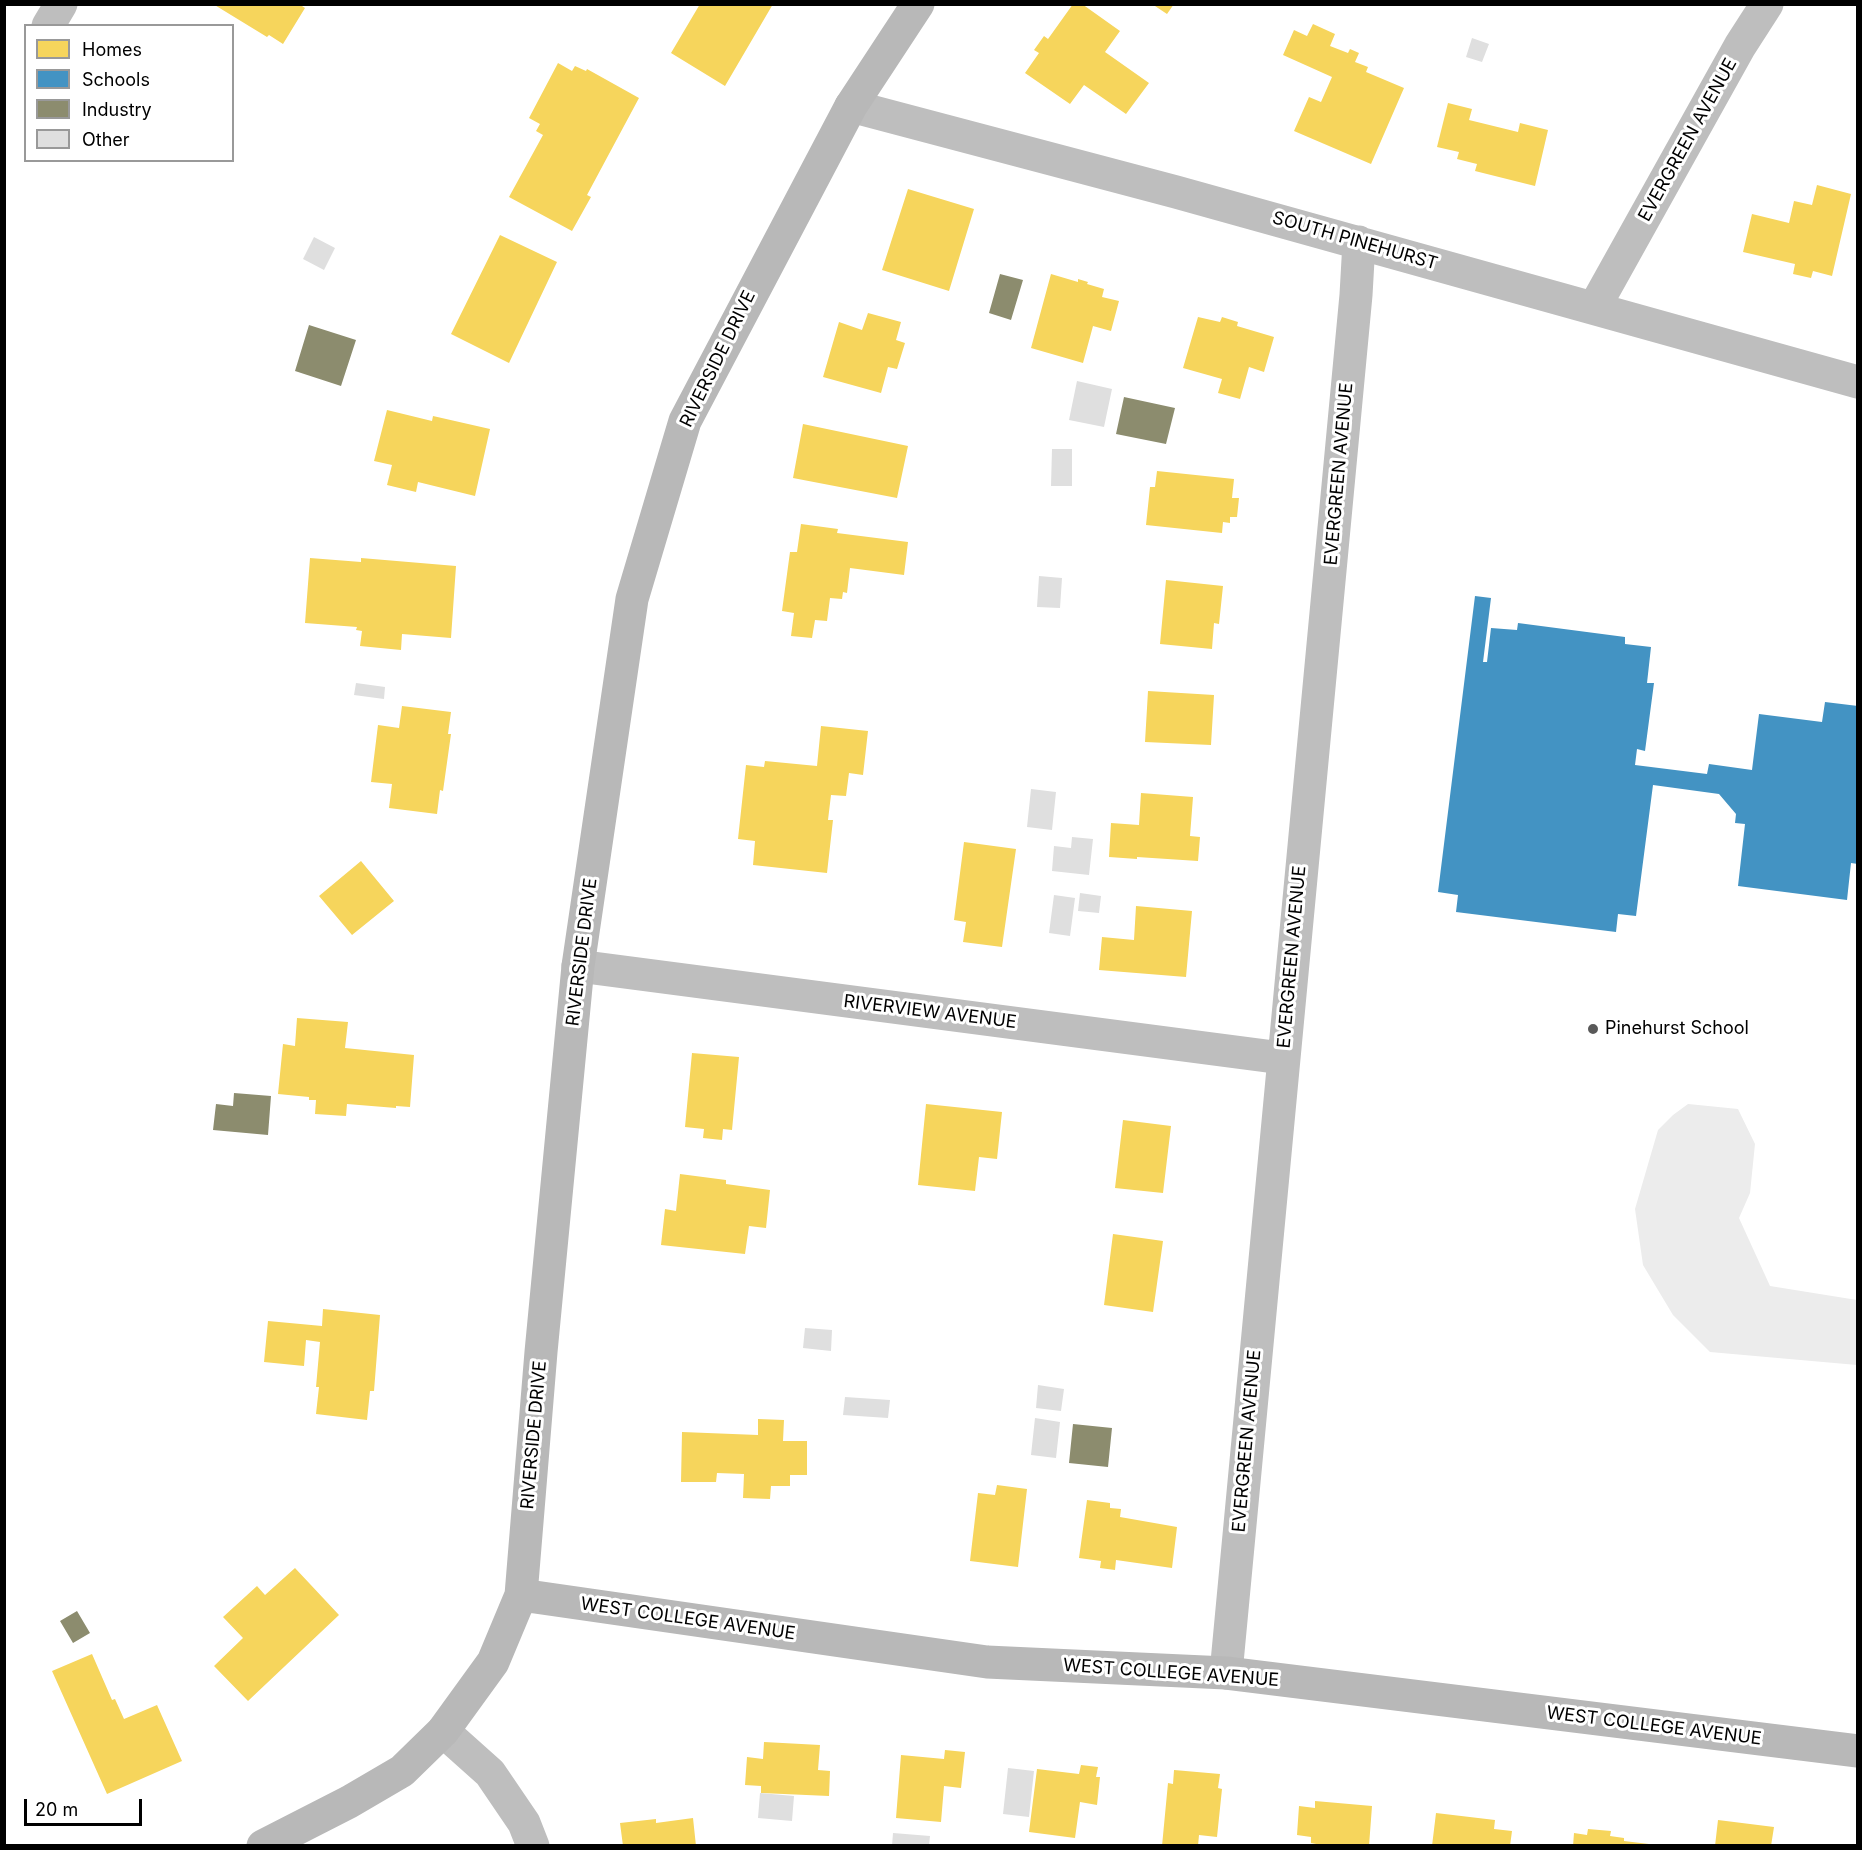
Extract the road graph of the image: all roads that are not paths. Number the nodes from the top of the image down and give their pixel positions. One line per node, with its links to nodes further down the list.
1 (61, 4): 4 (street)
2 (918, 4): 5 (street, RIVERSIDE DRIVE)
3 (1767, 4): 7 (street, EVERGREEN AVENUE)
4 (49, 24)
5 (851, 106): 6 (street, SOUTH PINEHURST); 9 (street, RIVERSIDE DRIVE)
6 (1359, 242): 7 (street, SOUTH PINEHURST); 10 (street, EVERGREEN AVENUE)
7 (1594, 308): 8 (street, SOUTH PINEHURST)
8 (1857, 382)
9 (578, 966): 10 (street, RIVERVIEW AVENUE); 11 (street, RIVERSIDE DRIVE)
10 (1282, 1058): 12 (street, EVERGREEN AVENUE)
11 (520, 1595): 12 (street, WEST COLLEGE AVENUE); 13 (street, RIVERSIDE DRIVE)
12 (1226, 1673): 14 (street, WEST COLLEGE AVENUE)
13 (443, 1731): 15 (street, RIVERSIDE DRIVE); 16 (street)
14 (1857, 1751)
15 (263, 1845)
16 (533, 1845)

